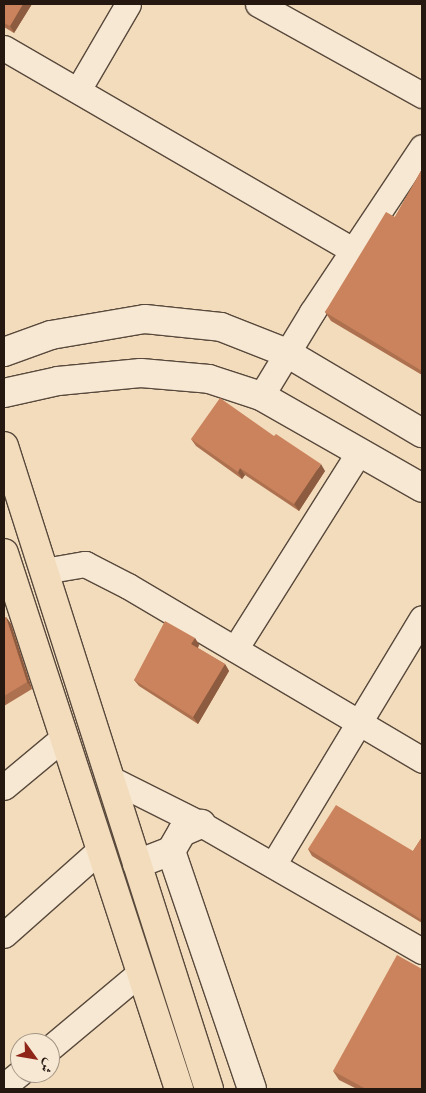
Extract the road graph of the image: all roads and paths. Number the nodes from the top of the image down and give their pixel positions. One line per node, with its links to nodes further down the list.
1 (128, 4): 4 (street)
2 (258, 4): 5 (street)
3 (4, 48): 4 (street)
4 (78, 90): 7 (street)
5 (422, 95)
6 (422, 148): 7 (street)
7 (353, 250): 9 (street)
8 (4, 352): 9 (main road)
9 (287, 353): 11 (street); 12 (main road)
10 (4, 393): 11 (main road)
11 (261, 396): 14 (main road)
12 (422, 433)
13 (4, 446): 17 (main road)
14 (359, 452): 15 (main road); 20 (street)
15 (422, 488)
16 (4, 553): 18 (main road)
17 (44, 571): 20 (street); 24 (main road)
18 (12, 605): 22 (main road)
19 (422, 618): 21 (street)
20 (235, 649): 21 (street)
21 (360, 722): 23 (street); 30 (street)
22 (64, 737): 25 (street); 27 (main road)
23 (422, 760)
24 (111, 779): 26 (street); 29 (main road)
25 (4, 787)
26 (201, 824): 28 (main road); 30 (street)
27 (101, 849): 31 (street); 33 (main road)
28 (171, 851): 29 (main road); 37 (main road)
29 (137, 864): 36 (main road)
30 (273, 865): 32 (street)
31 (4, 936)
32 (422, 951)
33 (141, 972): 34 (street); 35 (main road)
34 (60, 1040)
35 (179, 1089)
36 (209, 1089)
37 (252, 1089)

